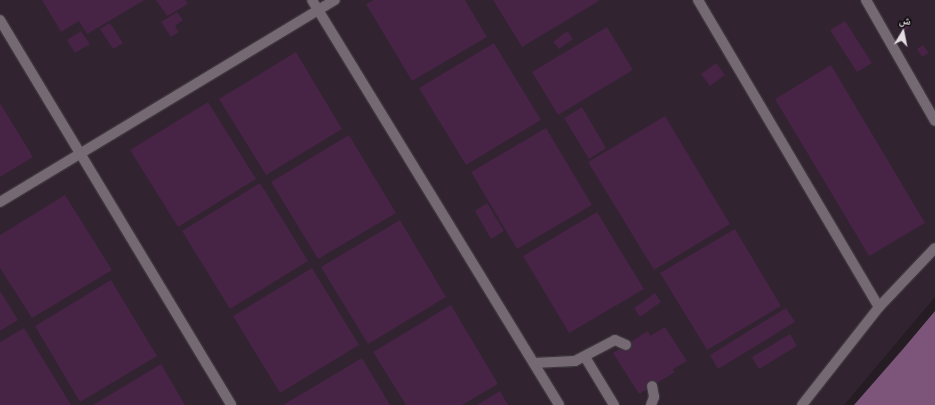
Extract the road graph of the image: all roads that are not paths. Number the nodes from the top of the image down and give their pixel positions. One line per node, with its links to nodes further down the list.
1 (312, 0): 5 (lane)
2 (335, 0): 5 (lane)
3 (698, 0): 11 (lane)
4 (866, 0): 7 (lane)
5 (318, 10): 8 (lane); 14 (lane)
6 (0, 20): 8 (lane)
7 (935, 121)
8 (80, 154): 9 (lane); 16 (lane)
9 (0, 202)
10 (935, 248): 11 (lane)
11 (879, 307): 20 (lane)
12 (626, 345): 13 (lane)
13 (585, 357): 14 (lane); 18 (lane)
14 (534, 363): 17 (lane)
15 (652, 386): 19 (lane)
16 (231, 405)
17 (559, 405)
18 (614, 405)
19 (651, 405)
20 (802, 405)

